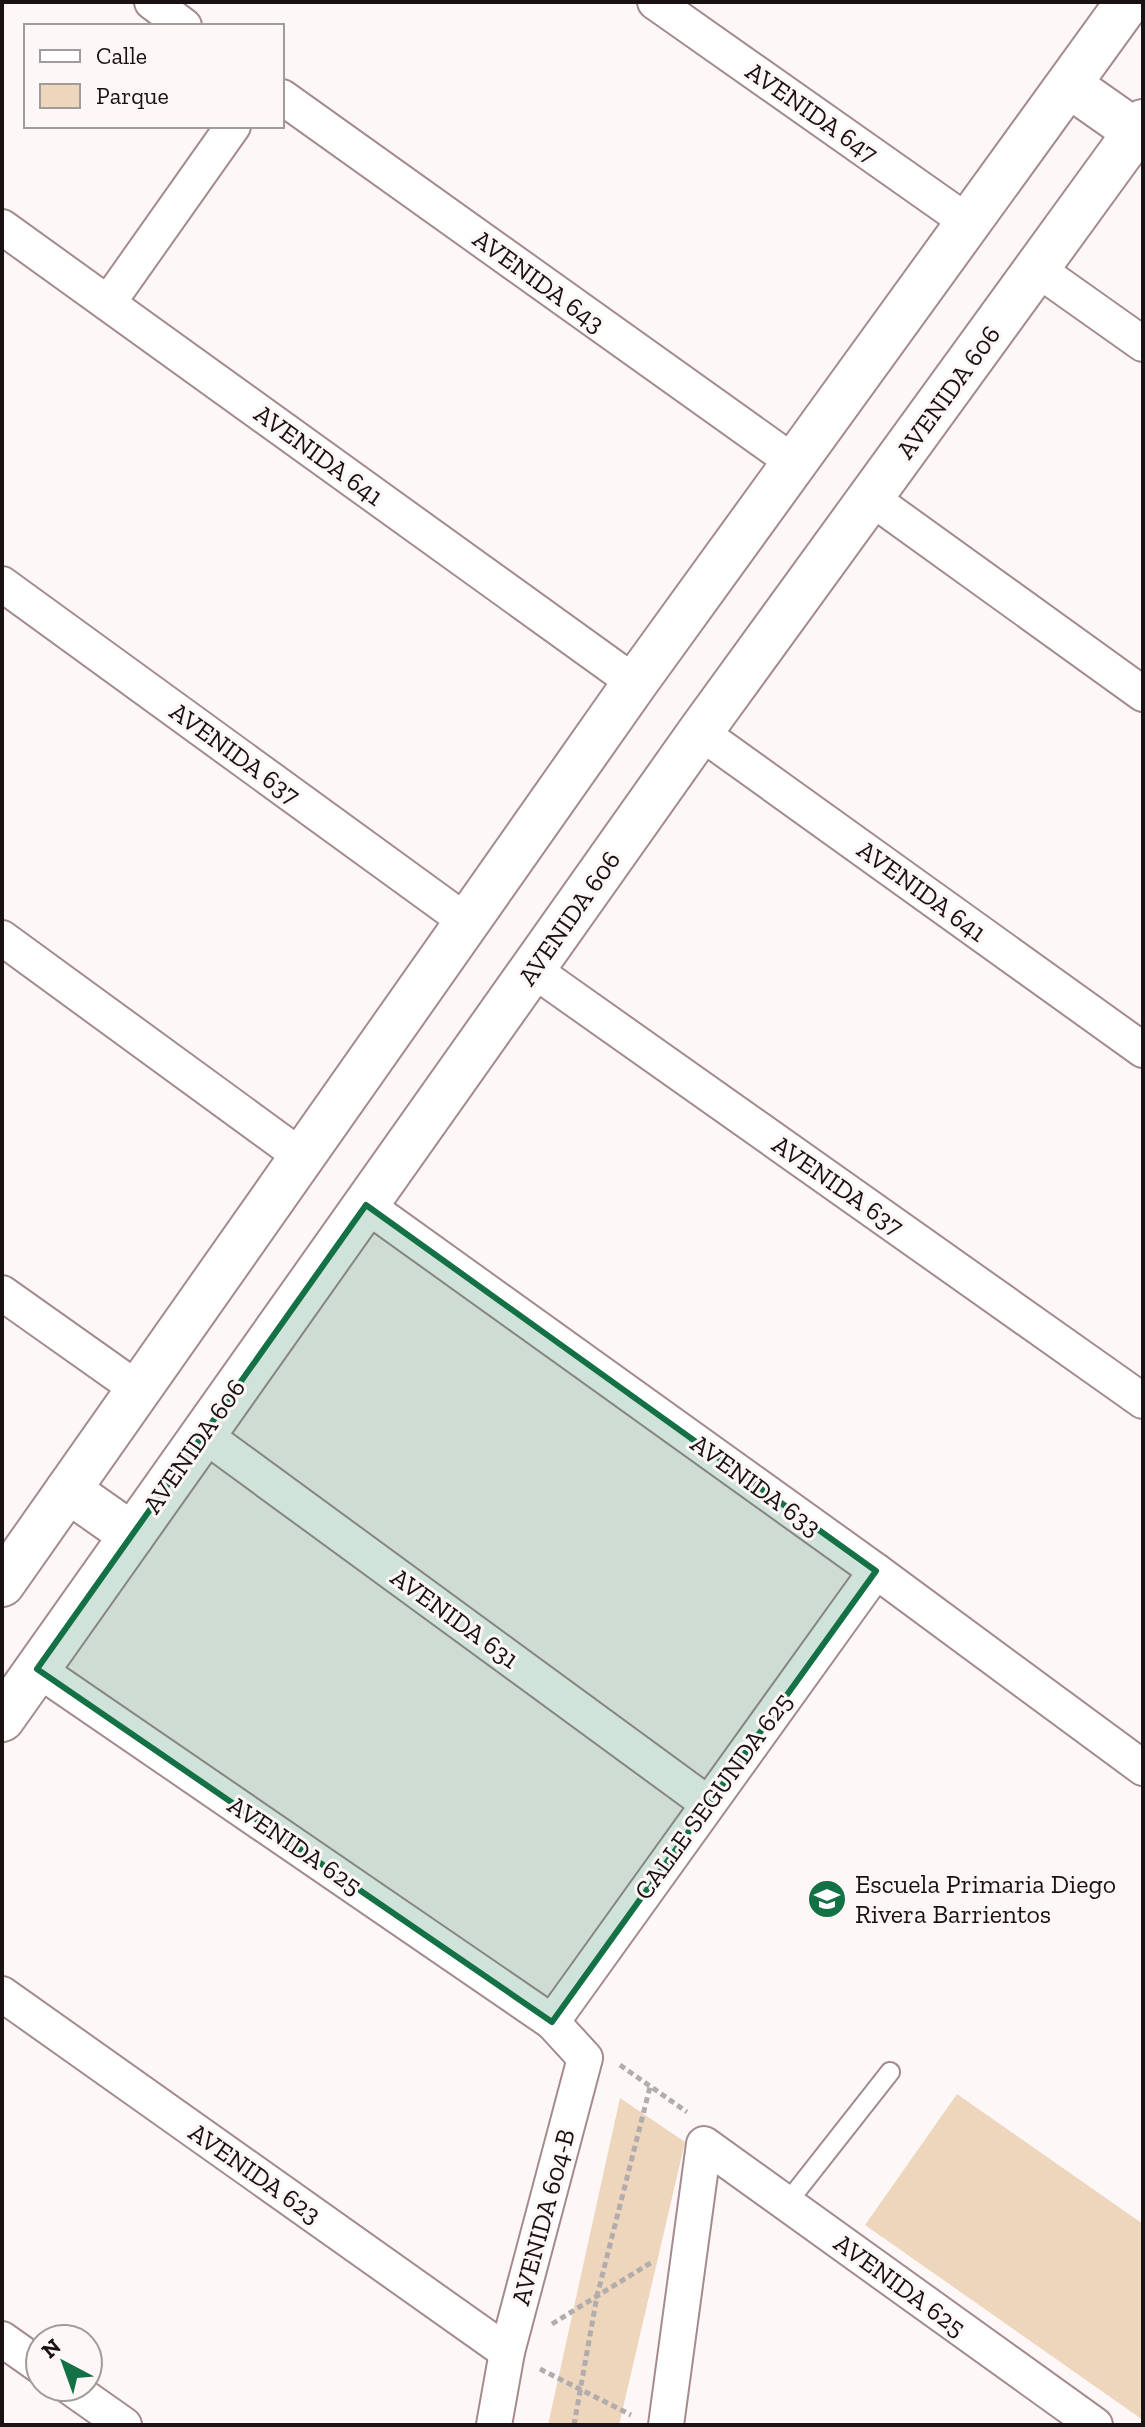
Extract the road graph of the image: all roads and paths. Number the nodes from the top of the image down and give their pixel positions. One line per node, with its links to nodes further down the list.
1 (152, 2): 4 (street)
2 (655, 2): 9 (street, AVENIDA 647)
3 (1128, 2): 5 (street)
4 (181, 24)
5 (1069, 85): 7 (street); 9 (street)
6 (284, 98): 14 (street, AVENIDA 643)
7 (1139, 127): 11 (street, AVENIDA 606)
8 (232, 128): 12 (street)
9 (969, 223): 14 (street)
10 (2, 227): 12 (street, AVENIDA 641)
11 (1037, 269): 13 (street); 15 (street, AVENIDA 606)
12 (108, 303): 17 (street, AVENIDA 641)
13 (1143, 344)
14 (796, 464): 17 (street)
15 (871, 498): 18 (street); 19 (street, AVENIDA 606)
16 (2, 584): 20 (street, AVENIDA 637)
17 (635, 683): 20 (street)
18 (1143, 694)
19 (700, 732): 22 (street, AVENIDA 606); 23 (street, AVENIDA 641)
20 (467, 922): 24 (street)
21 (2, 938): 24 (street)
22 (532, 969): 25 (street, AVENIDA 606); 28 (street, AVENIDA 637)
23 (1143, 1050)
24 (302, 1157): 27 (street)
25 (366, 1205): 29 (street, AVENIDA 606); 32 (street, AVENIDA 633)
26 (2, 1293): 27 (street)
27 (139, 1390): 30 (street)
28 (1143, 1401)
29 (203, 1434): 31 (street, AVENIDA 606); 37 (street, AVENIDA 631)
30 (68, 1490): 31 (street); 33 (street)
31 (132, 1535): 34 (street, AVENIDA 606)
32 (876, 1571): 36 (street, AVENIDA 633); 37 (street, CALLE SEGUNDA 625)
33 (2, 1584)
34 (37, 1669): 35 (street, AVENIDA 606); 39 (street, AVENIDA 625)
35 (2, 1719)
36 (1143, 1768)
37 (707, 1803): 39 (street, CALLE SEGUNDA 625)
38 (2, 1994): 48 (street, AVENIDA 623)
39 (552, 2022): 40 (street)
40 (585, 2058): 42 (path); 48 (street, AVENIDA 604-B)
41 (890, 2072): 44 (lane)
42 (650, 2087): 43 (path); 46 (path)
43 (704, 2144): 44 (street, AVENIDA 625); 45 (street)
44 (787, 2203): 56 (street, AVENIDA 625)
45 (692, 2237): 46 (path); 52 (street)
46 (597, 2296): 48 (path); 50 (path)
47 (2, 2339): 49 (street)
48 (507, 2352): 50 (path); 54 (street, AVENIDA 604-B)
49 (24, 2355)
50 (581, 2390): 52 (path); 55 (path)
51 (93, 2403): 53 (street)
52 (651, 2422)
53 (124, 2425)
54 (494, 2425)
55 (574, 2425)
56 (1095, 2425)

